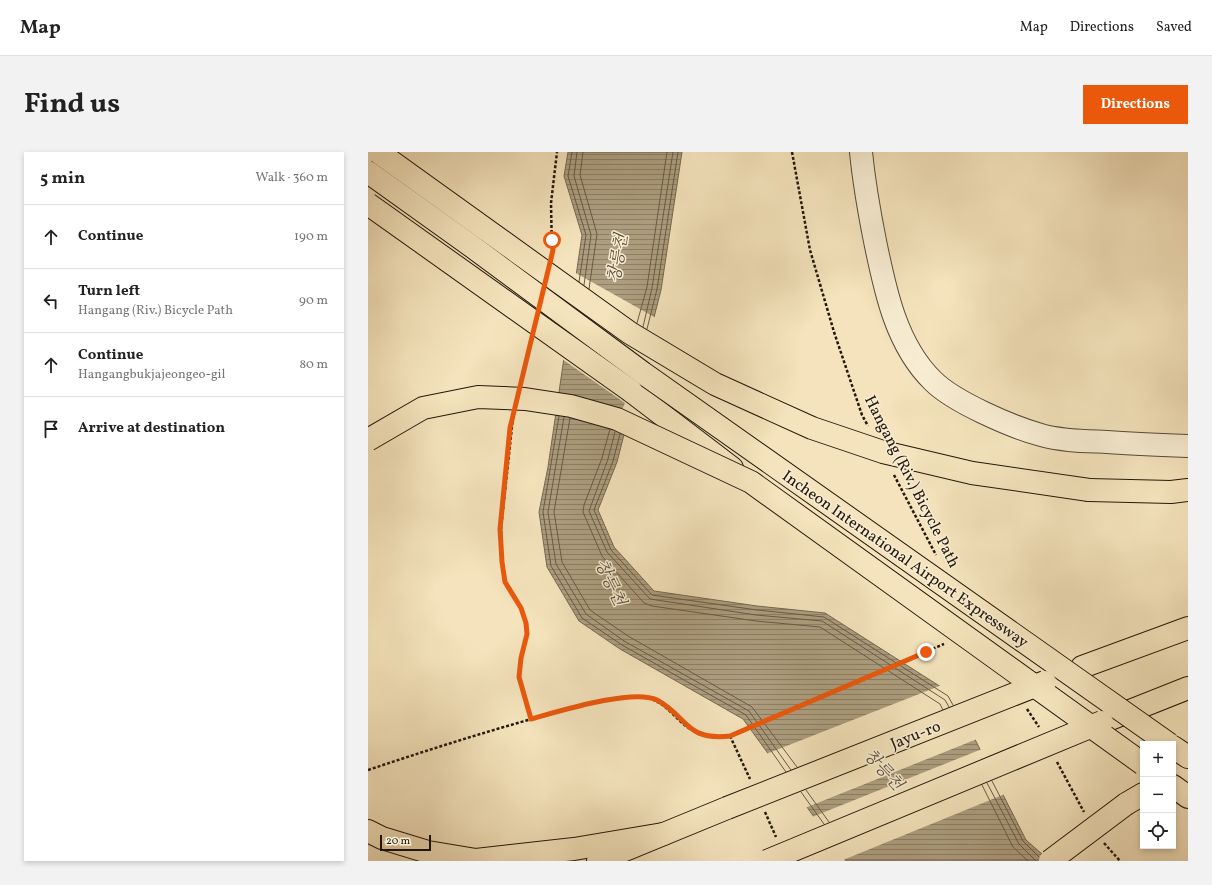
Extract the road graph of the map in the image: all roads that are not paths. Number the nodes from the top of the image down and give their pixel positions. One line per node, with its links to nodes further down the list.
1 (378, 152): 8 (highway, bridge)
2 (861, 152): 6 (street)
3 (368, 172): 11 (highway, Incheon International Airport Expressway, bridge)
4 (368, 204): 7 (highway, Incheon International Airport Expressway, bridge)
5 (368, 440): 7 (highway, bridge)
6 (1188, 446)
7 (751, 482): 14 (highway, Incheon International Airport Expressway, bridge)
8 (1188, 490)
9 (1188, 628): 21 (highway, Jayu-ro, bridge)
10 (1188, 688): 23 (highway, bridge)
11 (1165, 741)
12 (1176, 749): 13 (highway)
13 (1188, 757)
14 (1140, 762)
15 (1188, 766): 16 (highway)
16 (1176, 773)
17 (1176, 788): 18 (highway)
18 (1188, 797)
19 (1135, 799): 24 (highway, bridge)
20 (368, 831): 21 (highway)
21 (663, 834): 22 (highway, Jayu-ro)
22 (598, 861)
23 (767, 861)
24 (1050, 861)

